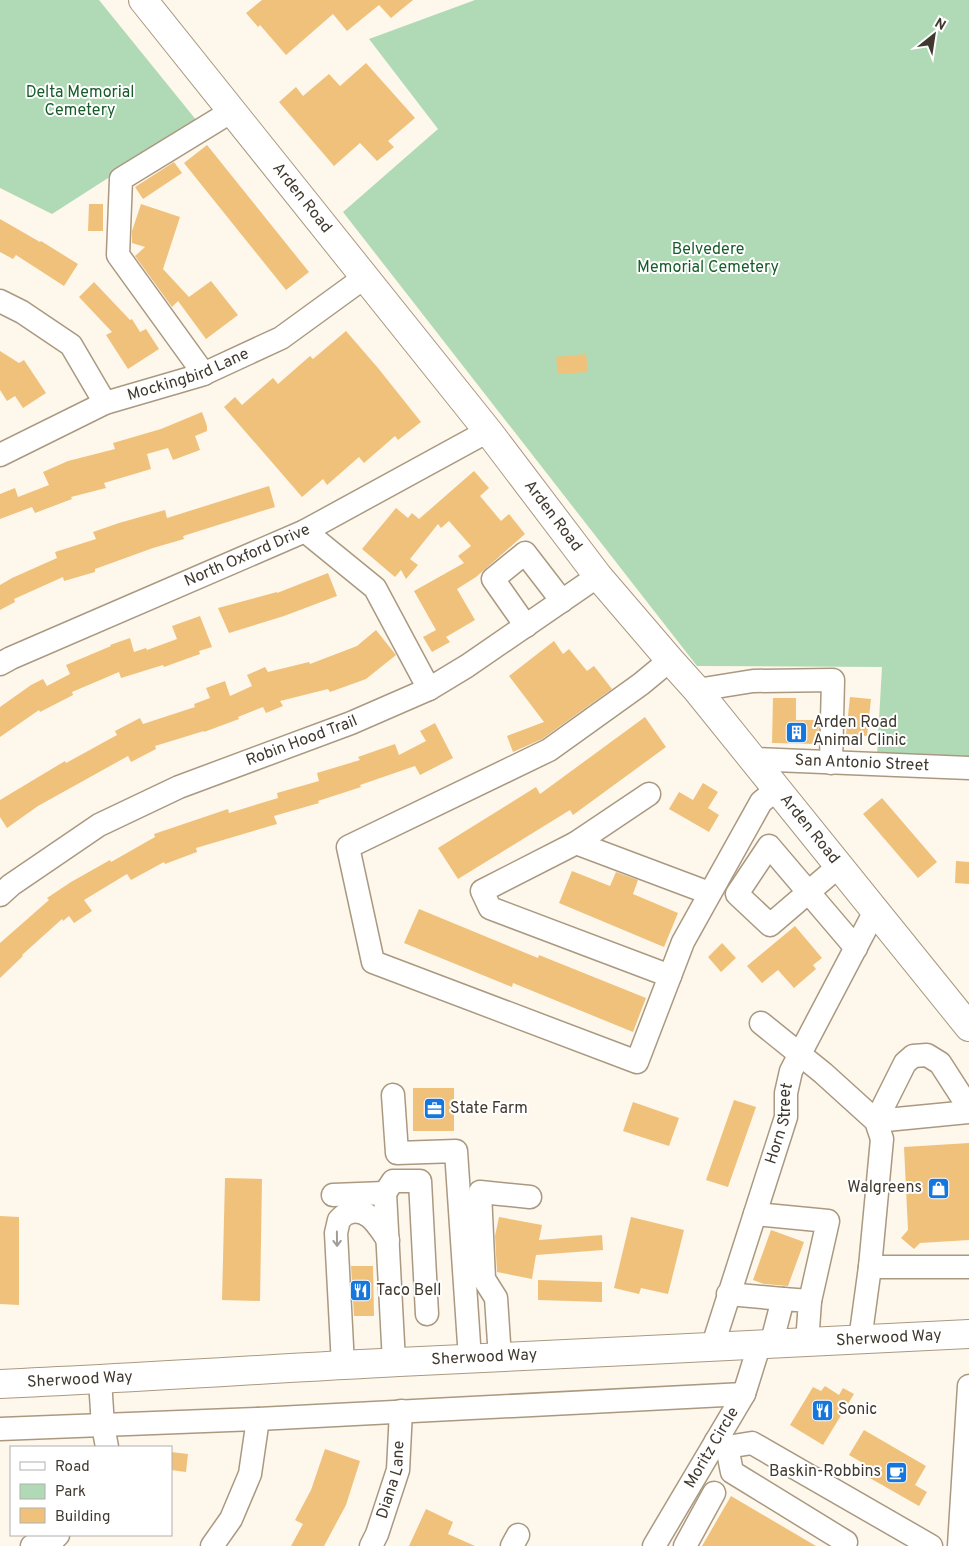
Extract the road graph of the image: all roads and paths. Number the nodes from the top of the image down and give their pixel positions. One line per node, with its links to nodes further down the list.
1 (143, 0): 2 (main road, Arden Road)
2 (232, 111): 3 (main road, Arden Road); 5 (street)
3 (365, 277): 5 (street, Mockingbird Lane); 7 (main road, Arden Road)
4 (0, 301): 6 (street)
5 (204, 374): 6 (street, Mockingbird Lane)
6 (105, 403): 8 (street, Mockingbird Lane)
7 (488, 431): 9 (street, North Oxford Drive); 10 (main road, Arden Road)
8 (0, 455)
9 (305, 531): 14 (street, North Oxford Drive); 15 (street)
10 (598, 576): 11 (street, Robin Hood Trail); 13 (main road, Arden Road)
11 (562, 601): 12 (street, Robin Hood Trail); 12 (street)
12 (526, 626): 15 (street, Robin Hood Trail)
13 (670, 660): 16 (main road, Arden Road); 28 (street)
14 (0, 664)
15 (428, 689): 25 (street, Robin Hood Trail)
16 (698, 690): 17 (main road, Arden Road); 18 (street)
17 (753, 759): 18 (street, San Antonio Street); 20 (main road, Arden Road)
18 (831, 763): 19 (street, San Antonio Street)
19 (969, 768)
20 (778, 789): 23 (main road, Arden Road); 24 (street)
21 (648, 794): 22 (street)
22 (576, 842): 24 (street); 28 (street)
23 (839, 866): 26 (main road, Arden Road); 27 (street)
24 (710, 893): 28 (street)
25 (0, 895)
26 (875, 911): 27 (street, Horn Street); 29 (main road, Arden Road)
27 (856, 948): 31 (street, Horn Street)
28 (670, 976)
29 (966, 1018)
30 (761, 1023): 31 (street)
31 (798, 1054): 35 (street); 39 (street, Horn Street)
32 (393, 1096): 53 (street)
33 (969, 1108): 35 (street)
34 (969, 1112): 35 (street)
35 (876, 1121): 41 (street)
36 (385, 1193): 37 (street); 40 (street); 46 (street)
37 (332, 1195)
38 (530, 1197): 52 (street)
39 (755, 1214): 43 (street, Horn Street); 45 (street)
40 (388, 1240): 54 (street); 55 (street, one-way to 55)
41 (870, 1267): 42 (street); 48 (street)
42 (969, 1267)
43 (728, 1294): 44 (street); 51 (street, Horn Street)
44 (783, 1299): 45 (street); 50 (street, Moritz Circle)
45 (810, 1301): 49 (street)
46 (427, 1314)
47 (969, 1334): 48 (main road, Sherwood Way)
48 (860, 1340): 49 (main road, Sherwood Way)
49 (807, 1343): 50 (main road, Sherwood Way)
50 (765, 1346): 51 (main road, Sherwood Way); 60 (street, Moritz Circle)
51 (712, 1348): 52 (main road, Sherwood Way)
52 (500, 1358): 53 (main road, Sherwood Way)
53 (470, 1359): 54 (main road, Sherwood Way)
54 (394, 1362): 55 (main road, Sherwood Way)
55 (343, 1366): 56 (main road, Sherwood Way)
56 (100, 1380): 57 (main road, Sherwood Way); 64 (street)
57 (0, 1384)
58 (969, 1386): 59 (street)
59 (969, 1392): 66 (street)
60 (744, 1394): 61 (street); 65 (street, Moritz Circle)
61 (401, 1411): 62 (street); 72 (street, Diana Lane)
62 (258, 1419): 64 (street); 71 (street)
63 (0, 1430): 64 (street)
64 (105, 1437)
65 (722, 1444): 69 (street); 73 (street, Moritz Circle); 75 (street)
66 (967, 1448): 76 (street)
67 (714, 1494): 74 (street)
68 (56, 1536): 70 (street)
69 (848, 1545)
70 (32, 1546)
71 (212, 1546)
72 (371, 1546)
73 (654, 1546)
74 (685, 1546)
75 (931, 1546)
76 (958, 1546)

